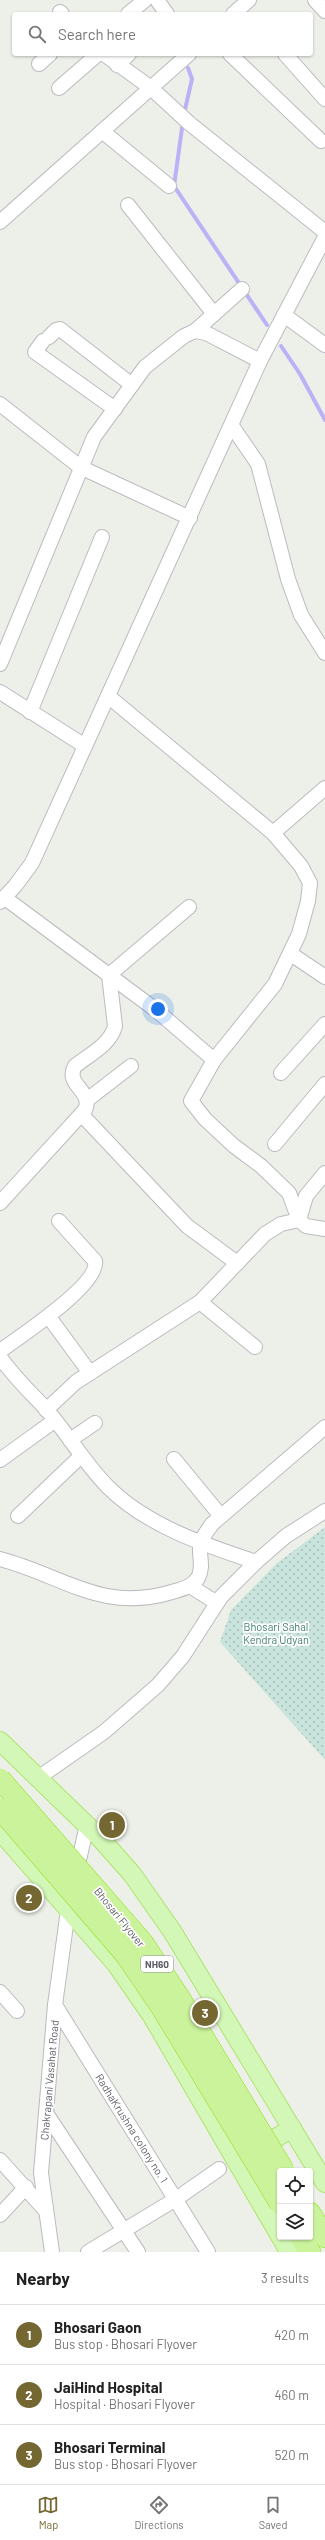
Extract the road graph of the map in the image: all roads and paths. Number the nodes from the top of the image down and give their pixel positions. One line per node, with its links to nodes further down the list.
1 (145, 0): 5 (street)
2 (158, 0): 6 (street)
3 (315, 0): 4 (street)
4 (325, 11)
5 (130, 12)
6 (165, 12)
7 (48, 56): 14 (street)
8 (96, 56): 16 (street)
9 (106, 56): 15 (street)
10 (127, 56): 15 (street)
11 (187, 56): 17 (street)
12 (232, 56): 20 (street)
13 (287, 56): 18 (street)
14 (39, 64)
15 (117, 65): 17 (street)
16 (59, 88)
17 (151, 88): 19 (street); 24 (street)
18 (325, 99)
19 (102, 131): 21 (street); 23 (street)
20 (321, 141)
21 (169, 186)
22 (128, 205): 27 (street)
23 (0, 222)
24 (325, 232)
25 (325, 237): 28 (street)
26 (242, 289): 27 (street)
27 (214, 314): 29 (street)
28 (284, 315): 30 (street); 31 (street)
29 (195, 331): 31 (street); 32 (street)
30 (325, 346)
31 (260, 361): 35 (street)
32 (132, 385): 34 (street); 34 (street)
33 (0, 404): 36 (street)
34 (114, 409): 36 (street)
35 (232, 426): 37 (street); 39 (street)
36 (80, 467): 37 (street); 40 (street)
37 (190, 518): 42 (street)
38 (102, 537): 43 (street)
39 (325, 653)
40 (0, 664)
41 (0, 692): 43 (street)
42 (108, 696): 44 (street); 46 (street)
43 (30, 712): 44 (street)
44 (85, 746): 47 (street)
45 (325, 788): 46 (street)
46 (273, 833): 49 (street)
47 (3, 900): 50 (street)
48 (188, 907): 50 (street)
49 (290, 954): 51 (street); 53 (street)
50 (110, 975): 53 (street); 57 (street)
51 (325, 977)
52 (325, 1024): 55 (street)
53 (214, 1060): 62 (street)
54 (131, 1066): 57 (street)
55 (281, 1073)
56 (325, 1084): 59 (street)
57 (87, 1100): 58 (street)
58 (81, 1114): 61 (street); 65 (street)
59 (275, 1144)
60 (325, 1173): 62 (street)
61 (0, 1203)
62 (299, 1220): 64 (street); 65 (street)
63 (59, 1221): 67 (street)
64 (325, 1229)
65 (237, 1263): 66 (street)
66 (200, 1302): 68 (street); 71 (street)
67 (49, 1317): 69 (street); 71 (street)
68 (255, 1347)
69 (0, 1351)
70 (0, 1357): 72 (street)
71 (90, 1373): 72 (street)
72 (50, 1415): 75 (street); 78 (street)
73 (95, 1423): 75 (street)
74 (325, 1427): 80 (street)
75 (70, 1440): 76 (street)
76 (81, 1456): 81 (street); 82 (street)
77 (174, 1459): 80 (street)
78 (0, 1460)
79 (325, 1511): 84 (street)
80 (220, 1515): 82 (street)
81 (18, 1516)
82 (200, 1543): 84 (street); 85 (street)
83 (0, 1559): 85 (street)
84 (256, 1562): 86 (street)
85 (190, 1586): 86 (street)
86 (217, 1603): 88 (street)
87 (0, 1742): 88 (main road)
88 (38, 1778): 91 (main road)
89 (0, 1779): 101 (highway, Bhosari Flyover / NH60, bridge)
90 (0, 1809): 105 (highway, Bhosari Flyover / NH60, bridge)
91 (87, 1825): 93 (street, Chakrapani Vasahat Road); 98 (main road)
92 (0, 1831): 93 (main road)
93 (68, 1907): 95 (street, Chakrapani Vasahat Road); 100 (main road)
94 (0, 1992): 96 (street)
95 (55, 2005): 97 (street, Chakrapani Vasahat Road); 106 (street, RadhaKrushna colony no. 1)
96 (17, 2011)
97 (46, 2113): 107 (street, Chakrapani Vasahat Road); 111 (street)
98 (292, 2128): 100 (main road); 103 (main road)
99 (0, 2160): 104 (street)
100 (238, 2162): 110 (main road)
101 (282, 2168)
102 (220, 2169): 106 (street)
103 (325, 2182)
104 (26, 2188): 107 (street); 108 (street)
105 (277, 2198)
106 (176, 2199): 111 (street); 118 (street, RadhaKrushna colony no. 1)
107 (47, 2212): 115 (street, Chakrapani Vasahat Road)
108 (0, 2214)
109 (313, 2218): 112 (highway)
110 (277, 2231)
111 (124, 2232): 116 (street); 117 (street)
112 (325, 2238)
113 (282, 2240): 119 (main road)
114 (303, 2240): 120 (highway)
115 (52, 2252)
116 (88, 2252)
117 (138, 2252)
118 (208, 2252)
119 (289, 2252)
120 (310, 2252)

